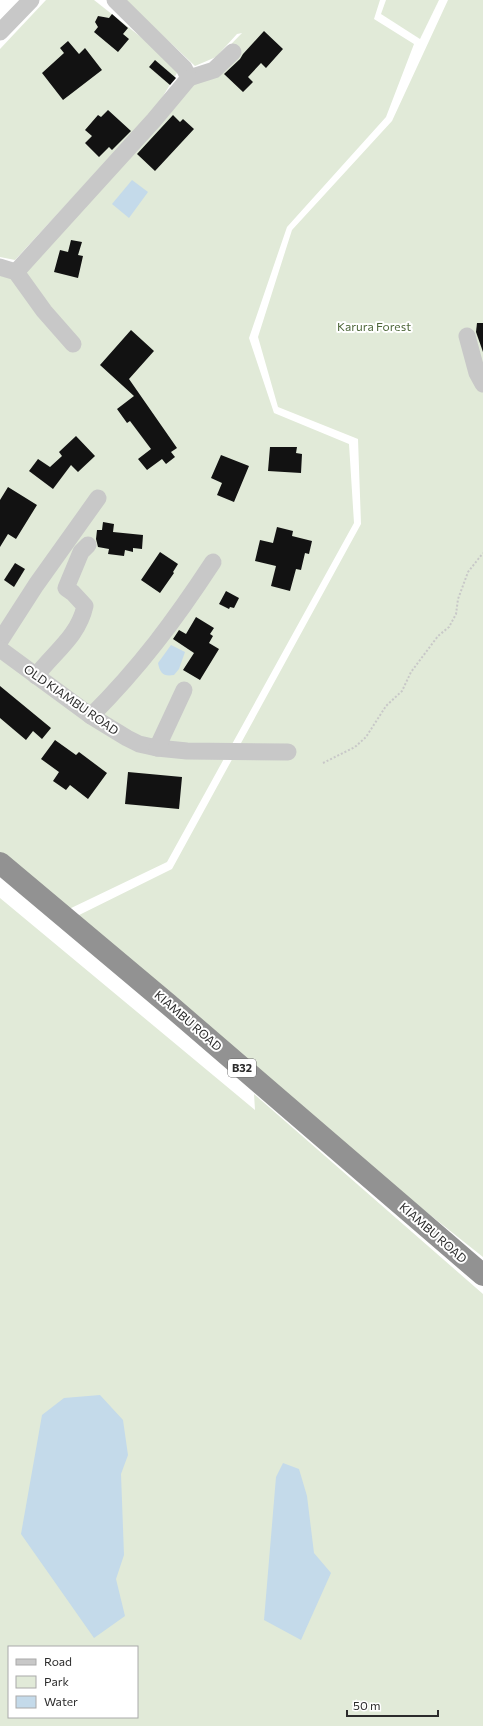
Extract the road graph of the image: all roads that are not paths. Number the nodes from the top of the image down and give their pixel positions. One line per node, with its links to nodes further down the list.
1 (31, 0): 3 (street)
2 (115, 0): 5 (street)
3 (0, 32)
4 (233, 52): 5 (street)
5 (189, 78): 7 (street)
6 (0, 267): 7 (street)
7 (16, 272): 9 (street)
8 (467, 336): 10 (street)
9 (73, 344)
10 (483, 384)
11 (98, 498): 14 (street)
12 (88, 545): 16 (street)
13 (213, 562): 18 (street)
14 (0, 641)
15 (0, 649): 16 (street, OLD KIAMBU ROAD)
16 (36, 676): 18 (street, OLD KIAMBU ROAD)
17 (184, 690): 19 (street)
18 (91, 716): 19 (street, OLD KIAMBU ROAD)
19 (157, 748): 20 (street, OLD KIAMBU ROAD)
20 (288, 752)
21 (0, 863): 22 (highway, KIAMBU ROAD / B32)
22 (483, 1275)

